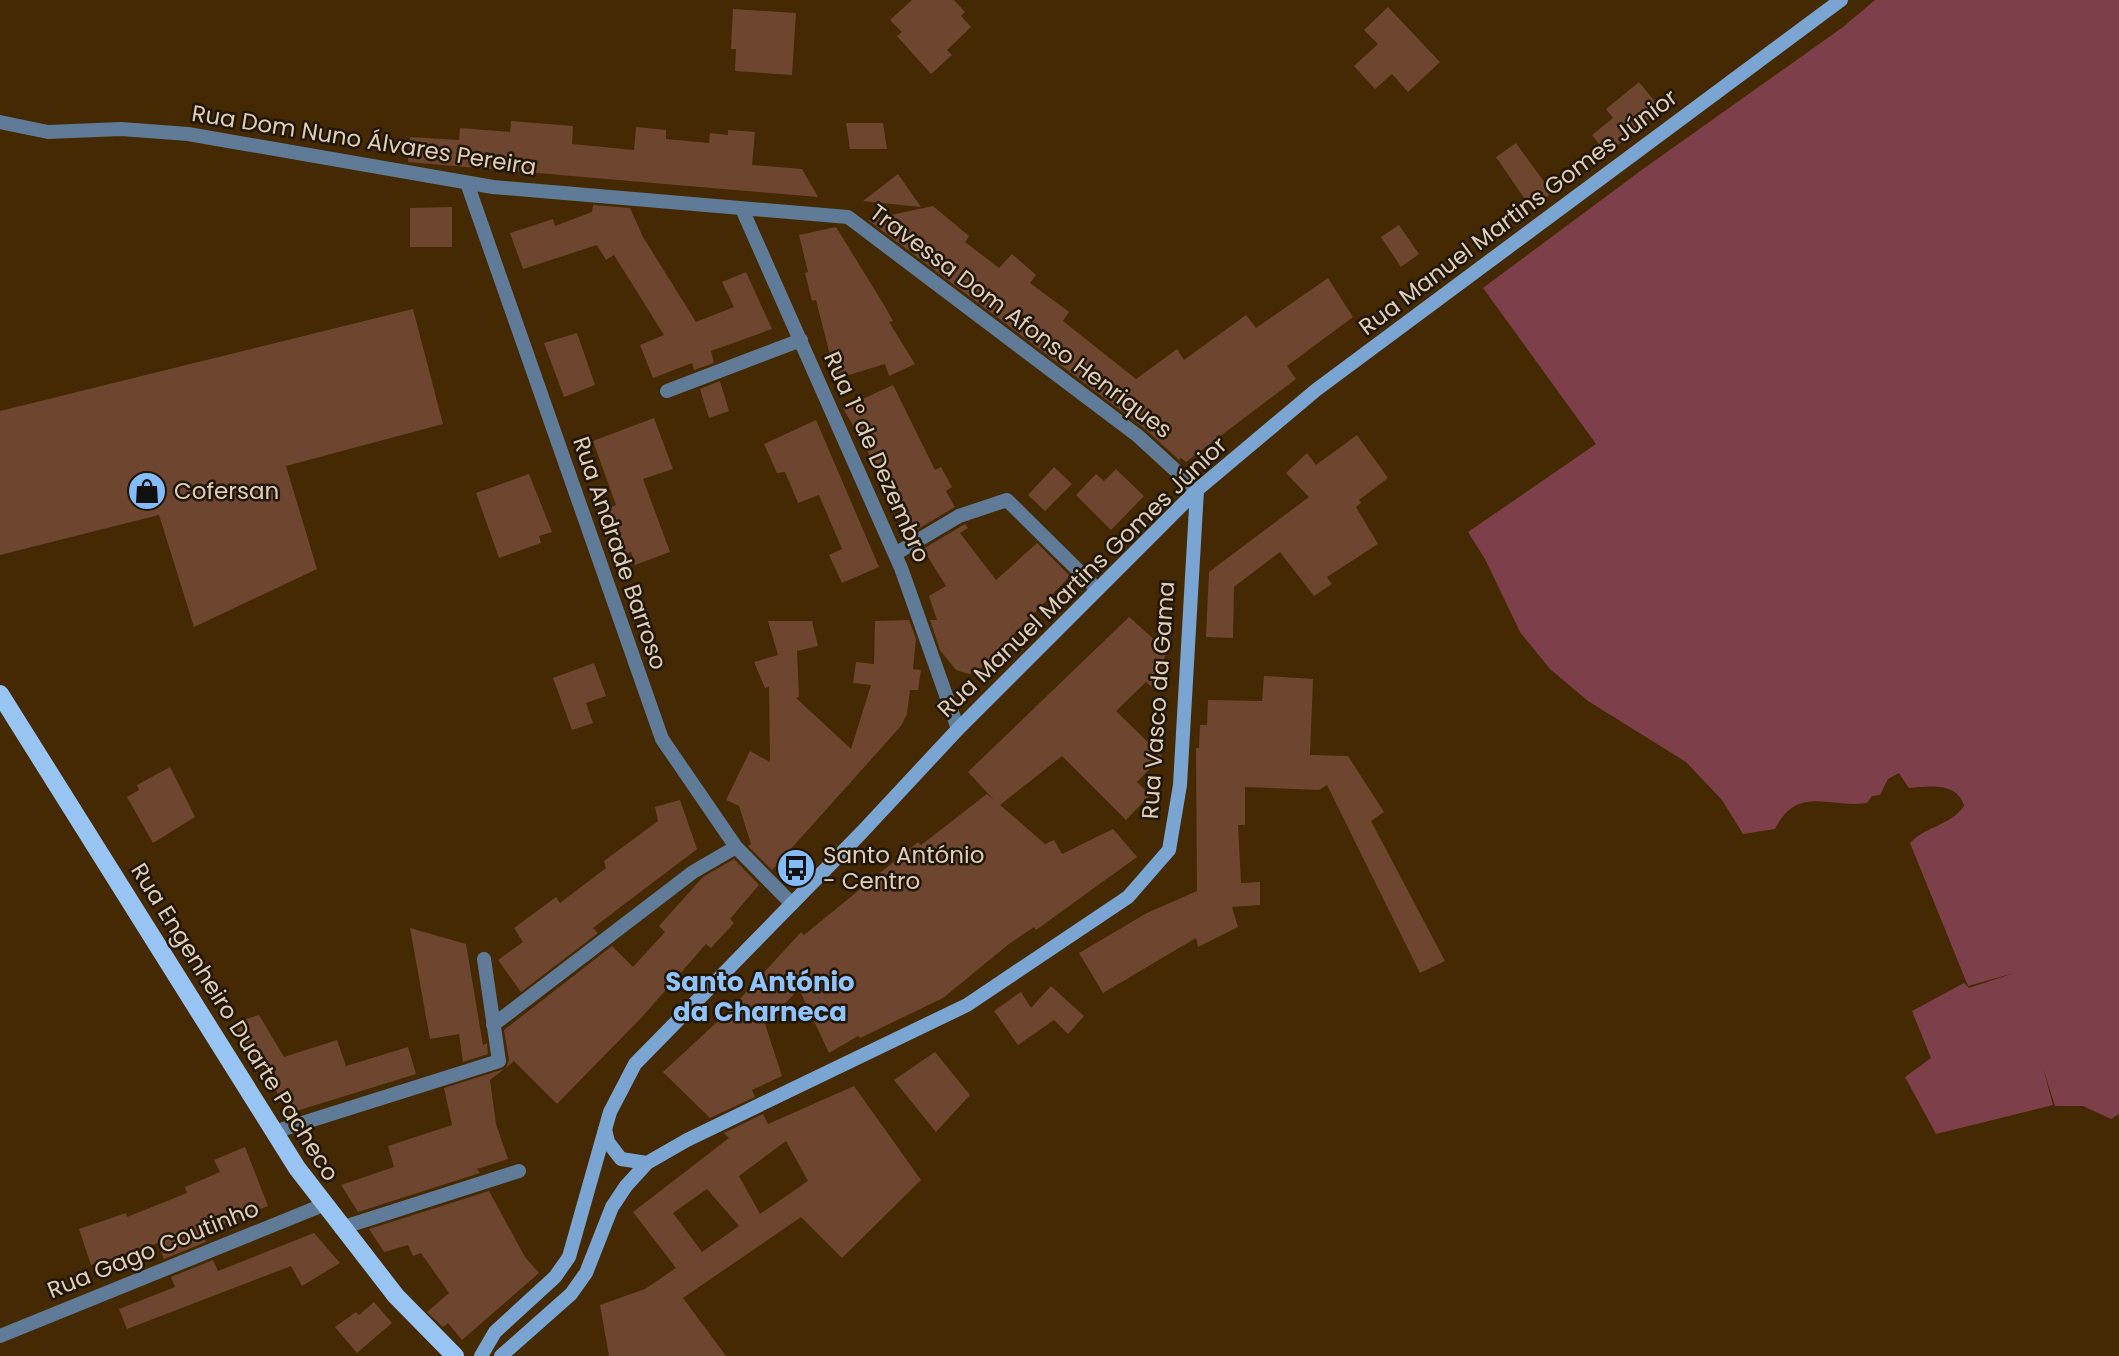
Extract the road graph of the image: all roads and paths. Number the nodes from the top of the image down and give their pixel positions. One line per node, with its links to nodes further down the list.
1 (1841, 0): 8 (street, Rua Manuel Martins Gomes Júnior)
2 (0, 122): 3 (street, Rua Dom Nuno Álvares Pereira)
3 (467, 183): 4 (street, Rua Dom Nuno Álvares Pereira); 13 (street, Rua Andrade Barroso)
4 (742, 209): 5 (street, Rua Dom Nuno Álvares Pereira); 6 (street, Rua 1º de Dezembro)
5 (848, 218): 8 (street, Travessa Dom Afonso Henriques)
6 (801, 340): 7 (street); 9 (street, Rua 1º de Dezembro)
7 (667, 391)
8 (1197, 489): 10 (street, Rua Manuel Martins Gomes Júnior); 19 (street, Rua Vasco da Gama)
9 (895, 554): 10 (street); 12 (street, Rua 1º de Dezembro)
10 (1097, 589): 12 (street, Rua Manuel Martins Gomes Júnior)
11 (0, 694): 18 (main road, Rua Engenheiro Duarte Pacheco)
12 (958, 729): 14 (street, Rua Manuel Martins Gomes Júnior)
13 (736, 848): 14 (street, Rua Andrade Barroso); 16 (street)
14 (792, 904): 17 (street, Rua Manuel Martins Gomes Júnior)
15 (484, 959): 16 (street)
16 (493, 1025): 18 (street)
17 (605, 1129): 19 (street); 25 (street, Rua Manuel Martins Gomes Júnior)
18 (274, 1132): 21 (main road, Rua Engenheiro Duarte Pacheco)
19 (647, 1163): 26 (street)
20 (519, 1171): 22 (street)
21 (323, 1205): 22 (main road, Rua Engenheiro Duarte Pacheco); 23 (street, Rua Gago Coutinho)
22 (341, 1228): 24 (main road, Rua Engenheiro Duarte Pacheco)
23 (0, 1336)
24 (455, 1356)
25 (481, 1356)
26 (501, 1356)

